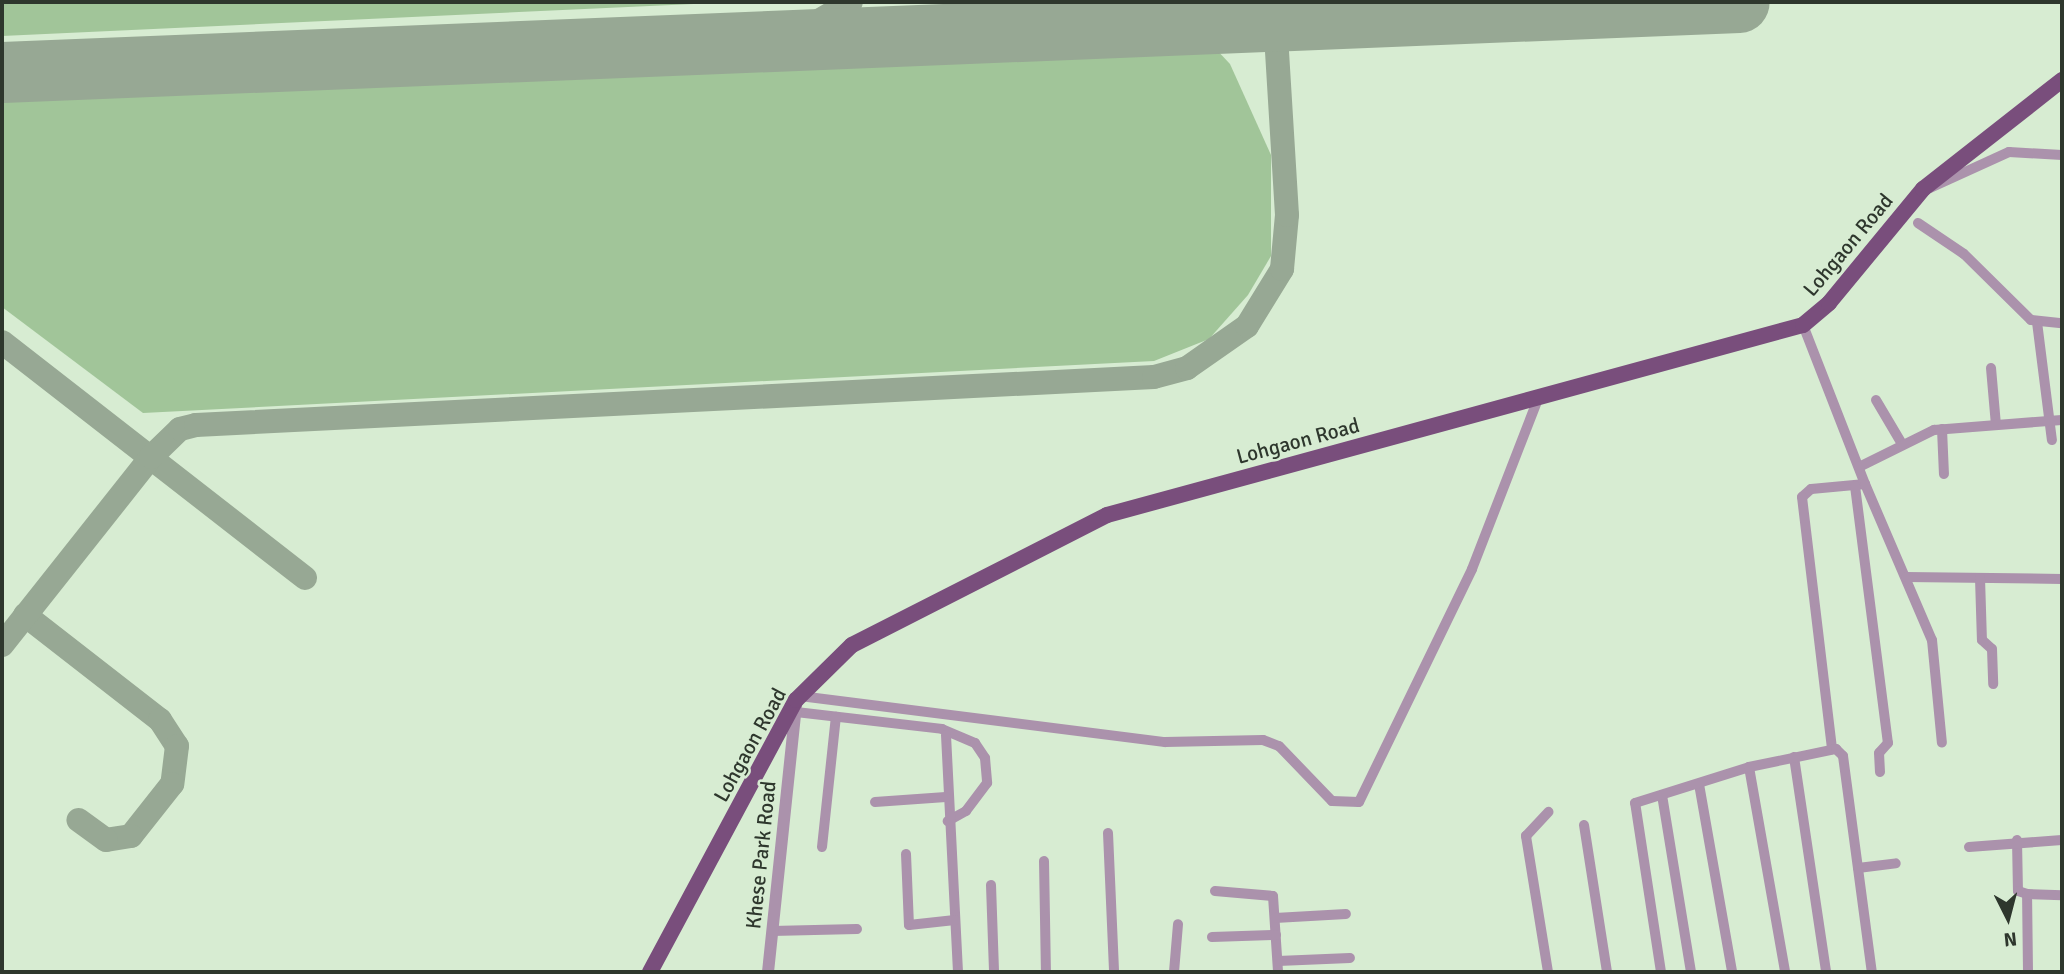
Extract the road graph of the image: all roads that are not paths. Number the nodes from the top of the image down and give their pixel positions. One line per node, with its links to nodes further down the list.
1 (2062, 80): 3 (main road, Lohgaon Road)
2 (2062, 155): 3 (street)
3 (1923, 189): 7 (main road, Lohgaon Road)
4 (1918, 223): 5 (street)
5 (2036, 322): 6 (street); 12 (street)
6 (2062, 323)
7 (1802, 325): 9 (main road, Lohgaon Road); 17 (street)
8 (1991, 368): 13 (street)
9 (1538, 399): 24 (main road, Lohgaon Road); 24 (street)
10 (1876, 400): 16 (street)
11 (2062, 420): 12 (street)
12 (2050, 421): 13 (street); 15 (street)
13 (1996, 425): 14 (street)
14 (1942, 429): 16 (street); 18 (street)
15 (2052, 440)
16 (1902, 444): 17 (street)
17 (1859, 467): 19 (street)
18 (1944, 474)
19 (1860, 485): 20 (street); 28 (street); 31 (street)
20 (1906, 577): 21 (street); 27 (street)
21 (1980, 578): 22 (street); 23 (street)
22 (2062, 579)
23 (1993, 684)
24 (797, 703): 25 (street); 57 (street, Khese Park Road); 63 (main road, Lohgaon Road)
25 (836, 717): 26 (street); 42 (street)
26 (946, 735): 34 (street); 37 (street)
27 (1942, 743)
28 (1832, 749): 29 (street); 47 (street)
29 (1794, 757): 30 (street); 77 (street)
30 (1749, 767): 32 (street); 76 (street)
31 (1880, 772)
32 (1699, 784): 33 (street); 75 (street)
33 (1662, 795): 73 (street); 74 (street)
34 (946, 797): 35 (street); 37 (street)
35 (875, 802)
36 (1548, 812): 71 (street)
37 (948, 821): 54 (street)
38 (1584, 825): 72 (street)
39 (1108, 833): 68 (street)
40 (2017, 840): 41 (street); 43 (street); 50 (street)
41 (2062, 840)
42 (822, 847)
43 (1969, 847)
44 (906, 854): 54 (street)
45 (1044, 861): 67 (street)
46 (1896, 863): 47 (street)
47 (1858, 868): 78 (street)
48 (991, 885): 66 (street)
49 (1215, 891): 53 (street)
50 (2028, 894): 51 (street); 79 (street)
51 (2062, 895)
52 (1346, 914): 53 (street)
53 (1275, 918): 58 (street)
54 (955, 920): 65 (street)
55 (1178, 924): 69 (street)
56 (857, 929): 57 (street)
57 (772, 931): 64 (street, Khese Park Road)
58 (1276, 935): 59 (street); 62 (street)
59 (1212, 937)
60 (1350, 958): 61 (street)
61 (1325, 959): 62 (street); 70 (street)
62 (1278, 967)
63 (650, 972)
64 (768, 972)
65 (958, 972)
66 (994, 972)
67 (1046, 972)
68 (1114, 972)
69 (1174, 972)
70 (1325, 972)
71 (1548, 972)
72 (1607, 972)
73 (1661, 972)
74 (1691, 972)
75 (1732, 972)
76 (1785, 972)
77 (1826, 972)
78 (1872, 972)
79 (2028, 972)

